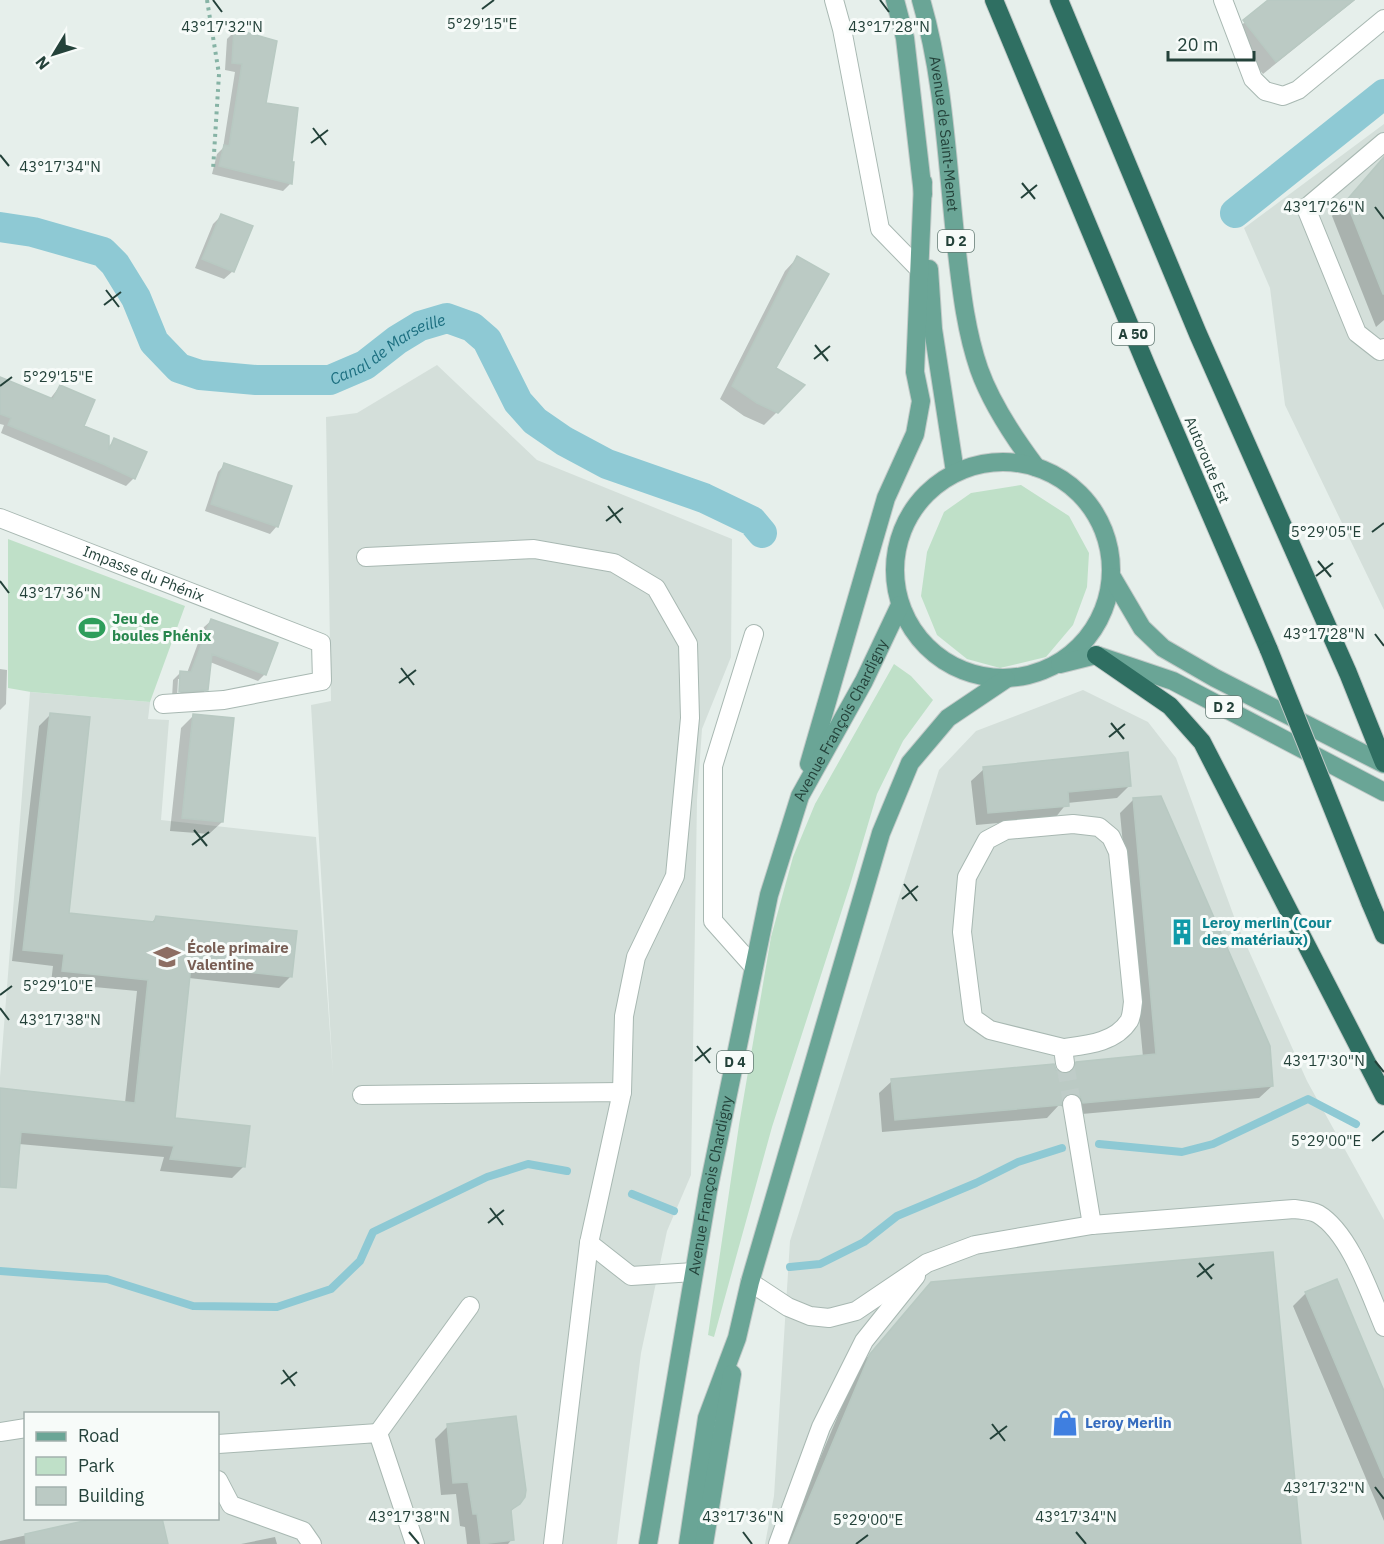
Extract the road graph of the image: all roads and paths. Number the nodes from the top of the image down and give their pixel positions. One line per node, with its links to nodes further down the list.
1 (207, 0): 10 (path)
2 (834, 0): 12 (street)
3 (895, 0): 11 (main road, Avenue de Saint-Menet / D 2)
4 (921, 0): 14 (main road, Avenue de Saint-Menet / D 2)
5 (994, 0): 28 (highway, Autoroute Est / A 50, bridge)
6 (1059, 0): 25 (highway)
7 (1223, 0): 8 (street)
8 (1384, 19)
9 (1384, 142): 13 (street)
10 (213, 170)
11 (922, 182): 12 (main road); 15 (main road, Avenue de Saint-Menet / D 2)
12 (919, 269): 27 (main road)
13 (1384, 348)
14 (1036, 467): 15 (main road); 18 (main road)
15 (955, 472): 19 (main road)
16 (0, 518): 24 (street, Impasse du Phénix)
17 (366, 557): 31 (street)
18 (1112, 577): 22 (main road); 25 (main road, D 2)
19 (900, 605): 23 (main road); 27 (main road, Avenue François Chardigny / D 4)
20 (754, 634): 29 (street)
21 (1096, 655): 22 (main road); 26 (main road, D 2); 33 (highway)
22 (1055, 666): 23 (main road)
23 (1006, 679): 39 (main road)
24 (163, 704)
25 (1384, 763)
26 (1384, 792)
27 (800, 795): 29 (main road, Avenue François Chardigny / D 4)
28 (1384, 935)
29 (754, 967): 38 (main road, Avenue François Chardigny / D 4)
30 (1064, 1056): 30 (street)
31 (622, 1092): 32 (street); 36 (street)
32 (362, 1095)
33 (1384, 1096)
34 (1072, 1104): 35 (street)
35 (1092, 1225): 37 (street); 41 (street)
36 (589, 1243): 38 (street); 50 (street)
37 (927, 1263): 39 (street); 54 (street)
38 (694, 1272): 51 (main road, Avenue François Chardigny / D 4)
39 (750, 1282): 42 (main road)
40 (470, 1306): 45 (street)
41 (1384, 1327)
42 (737, 1338): 52 (main road); 53 (main road)
43 (24, 1428): 44 (street)
44 (0, 1432)
45 (378, 1433): 46 (street); 49 (street)
46 (219, 1444)
47 (219, 1481): 48 (street)
48 (312, 1544)
49 (415, 1544)
50 (553, 1544)
51 (648, 1544)
52 (688, 1544)
53 (705, 1544)
54 (778, 1544)

